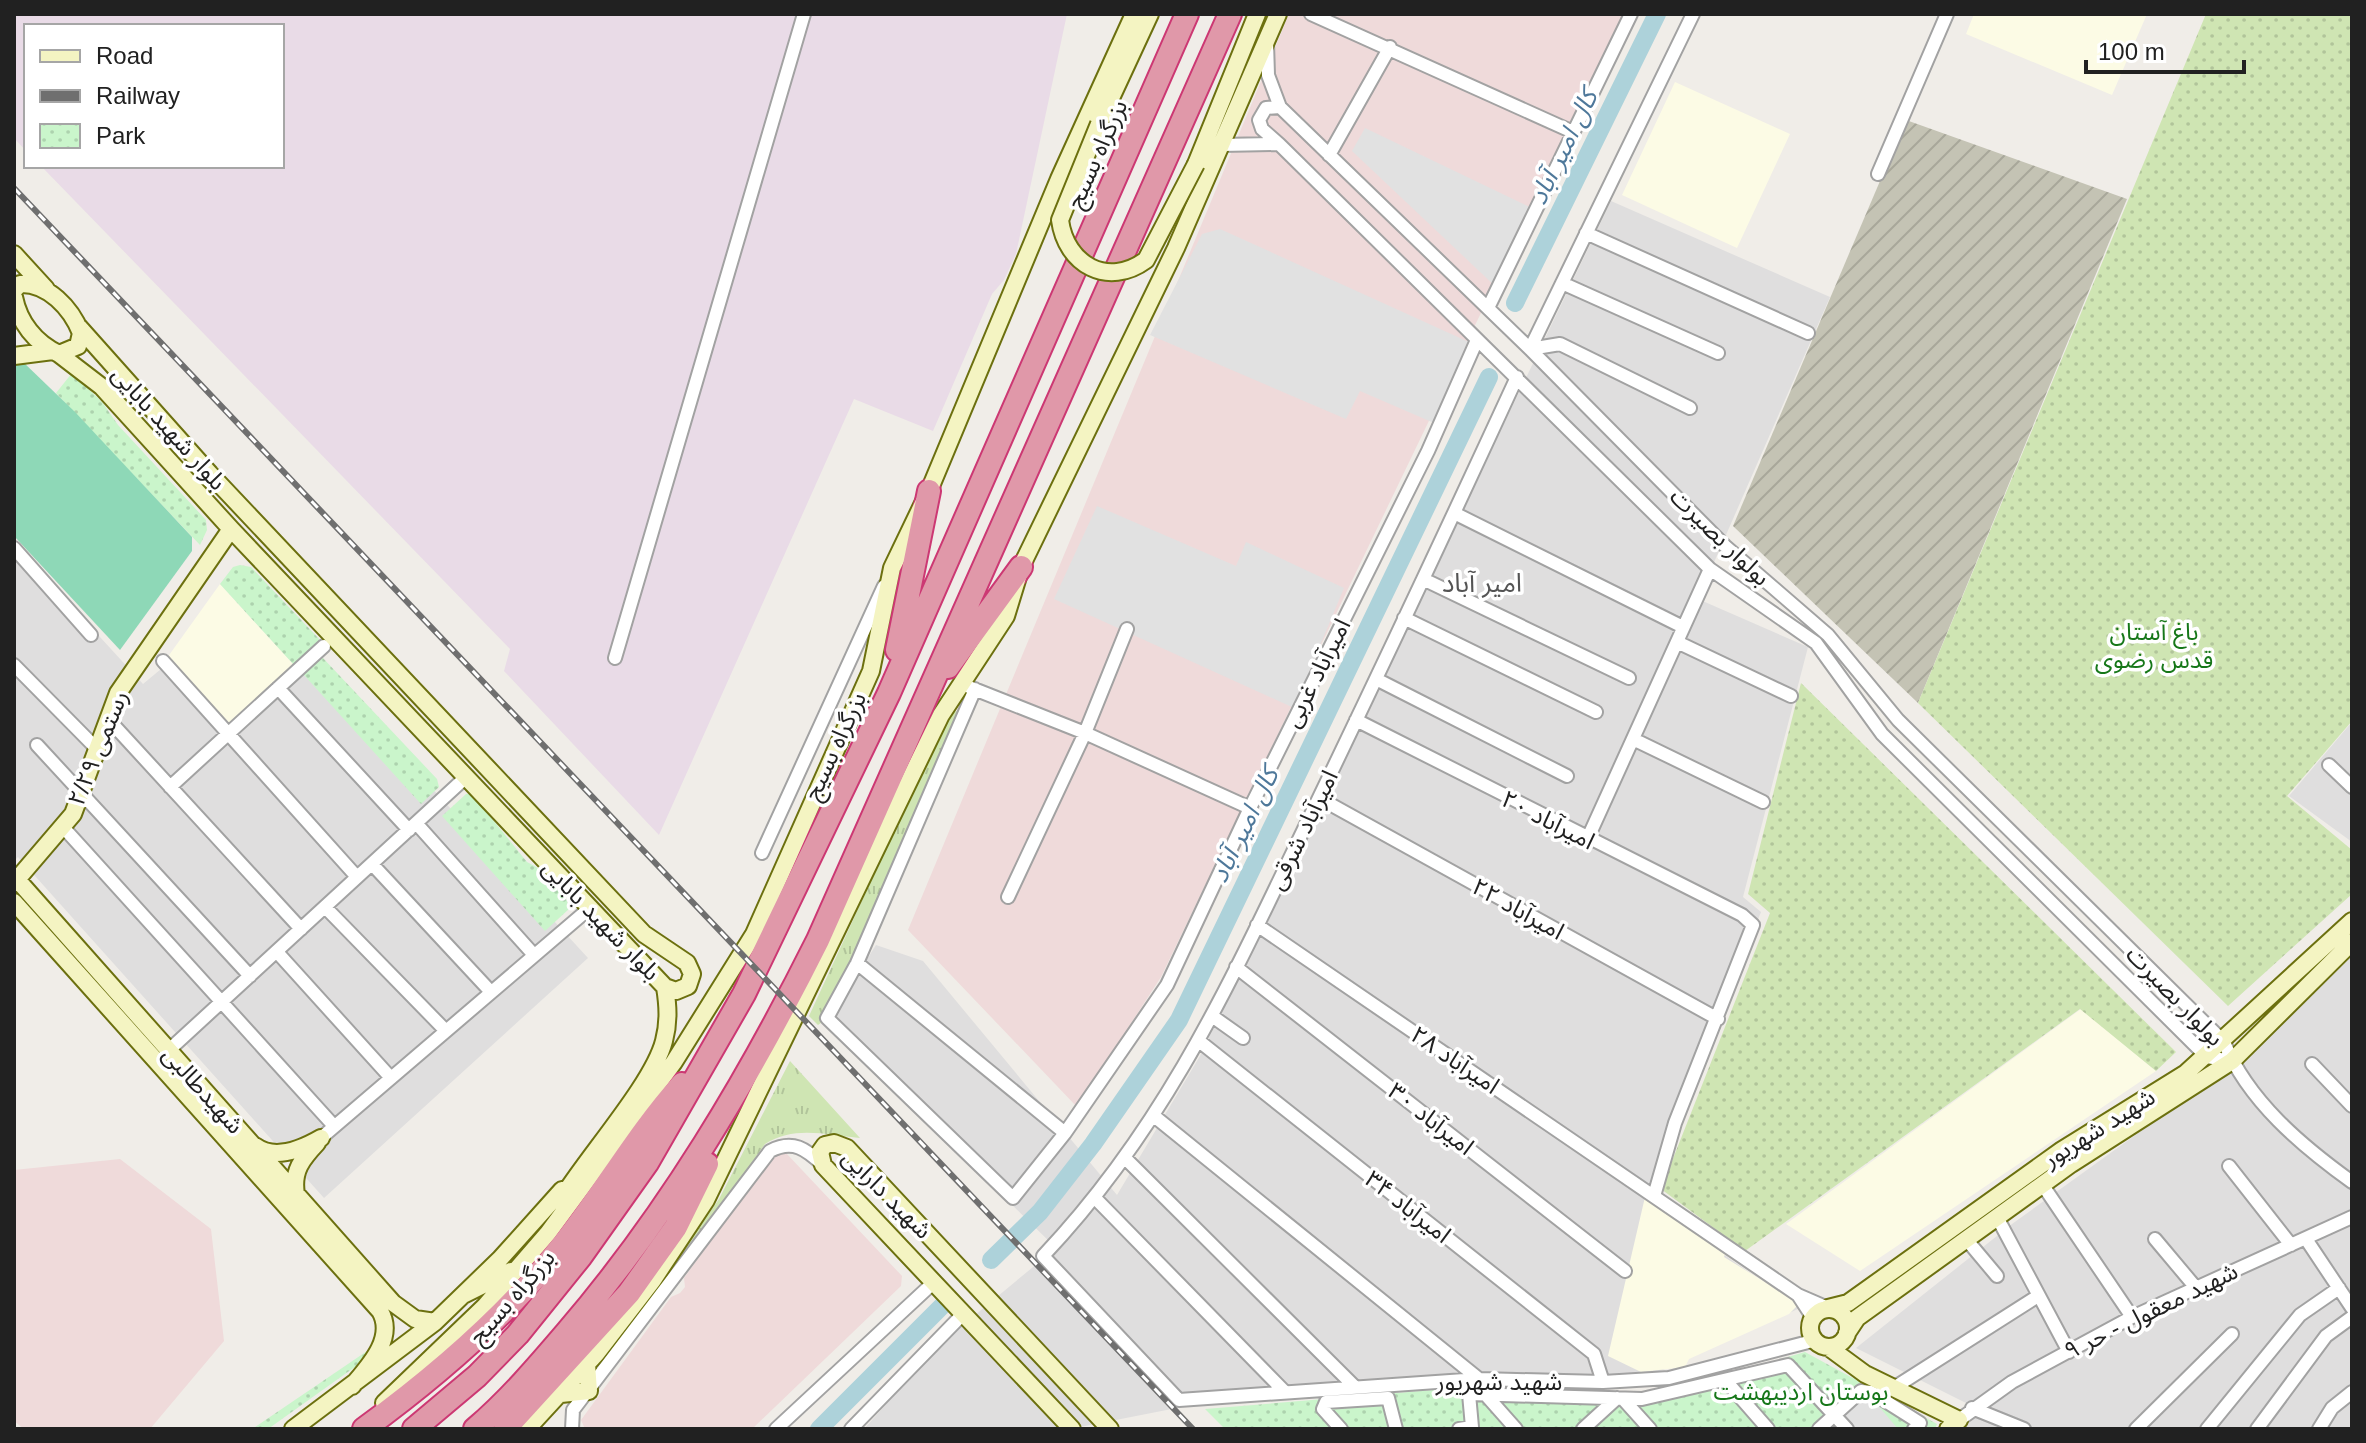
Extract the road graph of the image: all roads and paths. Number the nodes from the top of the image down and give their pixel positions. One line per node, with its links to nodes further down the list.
1 (804, 14): 51 (street)
2 (1134, 14): 35 (street)
3 (1150, 14): 6 (street, bridge)
4 (1187, 14): 58 (highway, بزرگراه بسیج)
5 (1230, 14): 60 (highway)
6 (1257, 14)
7 (1278, 14): 12 (street)
8 (1311, 14): 13 (street)
9 (1631, 14): 15 (street)
10 (1693, 14): 20 (street)
11 (1947, 14): 19 (street)
12 (1267, 40): 14 (street, بولوار بصیرت); 17 (street)
13 (1390, 47): 15 (street); 18 (street)
14 (1280, 107): 16 (street, بولوار بصیرت); 18 (street, بولوار بصیرت)
15 (1573, 132): 25 (street)
16 (1279, 144): 17 (street); 28 (street, بولوار بصیرت)
17 (1221, 145): 41 (street)
18 (1329, 155): 25 (street, بولوار بصیرت)
19 (1878, 174)
20 (1586, 233): 22 (street); 27 (street)
21 (14, 254): 23 (street)
22 (1562, 283): 29 (street); 31 (street)
23 (47, 290): 24 (street); 26 (street)
24 (14, 301): 30 (street, بلوار شهید بابایی)
25 (1488, 308): 29 (street, بولوار بصیرت)
26 (78, 326): 30 (street); 101 (street, بلوار شهید بابایی)
27 (1808, 333)
28 (1477, 340): 33 (street, بولوار بصیرت); 79 (street, امیرآباد غربی)
29 (1530, 349): 34 (street); 36 (street, بولوار بصیرت)
30 (56, 352): 32 (street); 39 (street, بلوار شهید بابایی)
31 (1718, 353)
32 (14, 356)
33 (1517, 377): 37 (street, امیرآباد شرقی); 38 (street, بولوار بصیرت)
34 (1690, 408)
35 (929, 491): 42 (street); 58 (highway)
36 (1673, 494): 38 (street); 71 (street, بولوار بصیرت)
37 (1454, 513): 44 (street, امیرآباد شرقی); 46 (street)
38 (1654, 514): 43 (street, بولوار بصیرت)
39 (231, 529): 62 (street, رستمی ۲/۲۹); 72 (street, بلوار شهید بابایی)
40 (14, 548): 48 (street)
41 (1021, 567): 56 (street); 60 (highway)
42 (892, 568): 83 (street); 139 (street)
43 (1710, 569): 46 (street); 76 (street, بولوار بصیرت)
44 (1423, 579): 45 (street, امیرآباد شرقی); 54 (street)
45 (1404, 618): 55 (street, امیرآباد شرقی); 61 (street)
46 (1683, 627): 49 (street)
47 (1127, 629): 64 (street)
48 (91, 635)
49 (1677, 642): 59 (street); 66 (street)
50 (324, 646): 57 (street)
51 (615, 658)
52 (163, 661): 65 (street)
53 (14, 665): 68 (street)
54 (1629, 678)
55 (1376, 679): 63 (street, امیرآباد شرقی); 70 (street)
56 (969, 687): 64 (street); 98 (street); 162 (street)
57 (278, 688): 65 (street); 80 (street)
58 (889, 693): 111 (highway, بزرگراه بسیج)
59 (1791, 696)
60 (922, 704): 115 (highway)
61 (1596, 712)
62 (108, 719): 68 (street, رستمی ۲/۲۹); 73 (street)
63 (1356, 720): 77 (street, امیرآباد شرقی); 82 (street, امیرآباد ۲۰)
64 (1085, 733): 79 (street); 87 (street)
65 (228, 734): 73 (street); 85 (street)
66 (1633, 739): 78 (street); 82 (street)
67 (37, 745): 75 (street)
68 (98, 750): 75 (street, رستمی ۲/۲۹)
69 (2329, 765): 74 (street)
70 (1567, 776)
71 (1957, 777): 76 (street); 109 (street, بولوار بصیرت)
72 (465, 778): 80 (street); 90 (street, بلوار شهید بابایی)
73 (170, 787): 93 (street)
74 (2352, 787)
75 (83, 791): 81 (street, رستمی ۲/۲۹); 100 (street)
76 (1942, 794): 112 (street, بولوار بصیرت)
77 (1319, 798): 92 (street, امیرآباد شرقی); 105 (street, امیرآباد ۲۲)
78 (1763, 802)
79 (1250, 808): 121 (street, امیرآباد غربی)
80 (412, 826): 84 (street); 96 (street)
81 (63, 827): 86 (street, رستمی ۲/۲۹); 103 (street)
82 (1587, 840): 105 (street, امیرآباد ۲۰)
83 (762, 853)
84 (372, 864): 85 (street); 102 (street)
85 (357, 877): 89 (street)
86 (15, 880): 97 (street, شهیدطالبی)
87 (1008, 897)
88 (14, 902): 97 (street, شهیدطالبی)
89 (325, 907): 93 (street); 106 (street)
90 (591, 907): 96 (street); 101 (street, بلوار شهید بابایی)
91 (2352, 921): 109 (street, شهید شهریور)
92 (1257, 925): 99 (street, امیرآباد شرقی); 131 (street, امیرآباد ۲۸)
93 (301, 929): 95 (street)
94 (2352, 942): 113 (street, شهید شهریور)
95 (277, 952): 100 (street); 116 (street)
96 (534, 955): 102 (street)
97 (80, 963): 110 (street, شهیدطالبی); 119 (street, شهیدطالبی)
98 (857, 963): 121 (street); 121 (street, امیرآباد غربی)
99 (1236, 967): 104 (street, امیرآباد شرقی); 140 (street, امیرآباد ۳۰)
100 (250, 976): 103 (street)
101 (665, 987): 127 (street)
102 (491, 992): 106 (street)
103 (222, 1002): 110 (street); 120 (street)
104 (1212, 1016): 107 (street); 108 (street, امیرآباد شرقی)
105 (1718, 1019): 131 (street)
106 (446, 1031): 116 (street)
107 (1243, 1038)
108 (1199, 1041): 118 (street, امیرآباد شرقی); 167 (street, امیرآباد ۳۴)
109 (2224, 1042): 112 (street, شهید شهریور); 113 (street, بولوار بصیرت)
110 (169, 1050): 119 (street, شهیدطالبی)
111 (712, 1050): 185 (highway); 186 (highway, بزرگراه بسیج)
112 (2207, 1057): 113 (street, بولوار بصیرت); 149 (street, شهید شهریور)
113 (2232, 1061): 128 (street); 129 (street, شهید شهریور)
114 (2312, 1064): 117 (street)
115 (751, 1073): 187 (highway); 188 (highway)
116 (391, 1078): 120 (street)
117 (2352, 1106)
118 (1154, 1116): 124 (street, امیرآباد شرقی); 165 (street)
119 (223, 1124): 123 (street, شهیدطالبی); 148 (street, شهیدطالبی)
120 (334, 1126): 122 (street)
121 (1065, 1133)
122 (321, 1138): 123 (street); 130 (street)
123 (251, 1143): 130 (street, شهیدطالبی)
124 (1126, 1159): 132 (street, امیرآباد شرقی); 169 (street)
125 (823, 1165): 142 (street, شهید دارایی); 161 (street, شهید دارایی); 171 (street)
126 (2229, 1166): 138 (street)
127 (576, 1174): 139 (street); 145 (street)
128 (2352, 1182)
129 (2042, 1184): 133 (street, شهید شهریور); 152 (street)
130 (296, 1194): 148 (street, شهیدطالبی)
131 (1654, 1196): 146 (street, امیرآباد ۲۸)
132 (1096, 1199): 172 (street); 177 (street, امیرآباد شرقی)
133 (1997, 1217): 135 (street, شهید شهریور); 147 (street)
134 (2352, 1217): 137 (street, شهید معقول - حر ۹)
135 (1966, 1239): 141 (street); 157 (street, شهید شهریور)
136 (2155, 1239): 144 (street)
137 (2306, 1239): 138 (street, شهید معقول - حر ۹); 143 (street)
138 (2291, 1245): 144 (street, شهید معقول - حر ۹)
139 (519, 1267): 145 (street); 184 (street)
140 (1625, 1271)
141 (1997, 1276)
142 (933, 1283): 151 (street, شهید دارایی); 191 (street)
143 (2339, 1288): 150 (street); 206 (street)
144 (2197, 1289): 152 (street, شهید معقول - حر ۹)
145 (463, 1295): 155 (street)
146 (1798, 1295): 149 (street); 154 (street)
147 (2038, 1296): 160 (street); 170 (street)
148 (386, 1307): 155 (street); 168 (street)
149 (1828, 1308): 154 (street); 157 (street)
150 (2352, 1308)
151 (963, 1314): 164 (street, شهید دارایی); 192 (street)
152 (2132, 1317): 160 (street, شهید معقول - حر ۹)
153 (2352, 1317): 207 (street)
154 (1813, 1318): 158 (street)
155 (435, 1322): 168 (street)
156 (2232, 1334): 205 (street)
157 (1847, 1336): 159 (street); 163 (street)
158 (1816, 1340): 159 (street); 167 (street, شهید شهریور)
159 (1831, 1349): 163 (street)
160 (2069, 1352): 178 (street, شهید معقول - حر ۹)
161 (1043, 1358): 164 (street); 194 (street, شهید دارایی)
162 (587, 1364): 171 (street); 174 (street)
163 (1865, 1374): 170 (street)
164 (1023, 1377): 193 (street, شهید دارایی)
165 (1479, 1379): 167 (street, شهید شهریور); 169 (street, شهید شهریور)
166 (1726, 1381): 176 (street); 179 (street); 182 (street)
167 (1603, 1382)
168 (352, 1386): 183 (street)
169 (1354, 1386): 172 (street, شهید شهریور)
170 (1892, 1389): 180 (street)
171 (589, 1391): 174 (street); 190 (street)
172 (1284, 1391): 177 (street, شهید شهریور)
173 (2352, 1392): 208 (street)
174 (561, 1394): 189 (street)
175 (1485, 1394): 176 (street); 197 (street); 198 (street)
176 (1620, 1398): 199 (street); 200 (street)
177 (1179, 1400)
178 (1972, 1408): 180 (street, شهید معقول - حر ۹); 181 (street)
179 (1834, 1415): 201 (street); 202 (street); 203 (street)
180 (1953, 1424)
181 (2000, 1425): 204 (street)
182 (1766, 1428)
183 (293, 1429)
184 (357, 1429)
185 (364, 1429)
186 (414, 1429)
187 (475, 1429)
188 (505, 1429)
189 (527, 1429)
190 (572, 1429)
191 (776, 1429)
192 (851, 1429)
193 (1072, 1429)
194 (1110, 1429)
195 (1341, 1429): 196 (street)
196 (1396, 1429)
197 (1459, 1429)
198 (1516, 1429)
199 (1583, 1429)
200 (1650, 1429)
201 (1819, 1429)
202 (1847, 1429)
203 (1914, 1429)
204 (2024, 1429)
205 (2136, 1429)
206 (2207, 1429)
207 (2257, 1429)
208 (2319, 1429)

